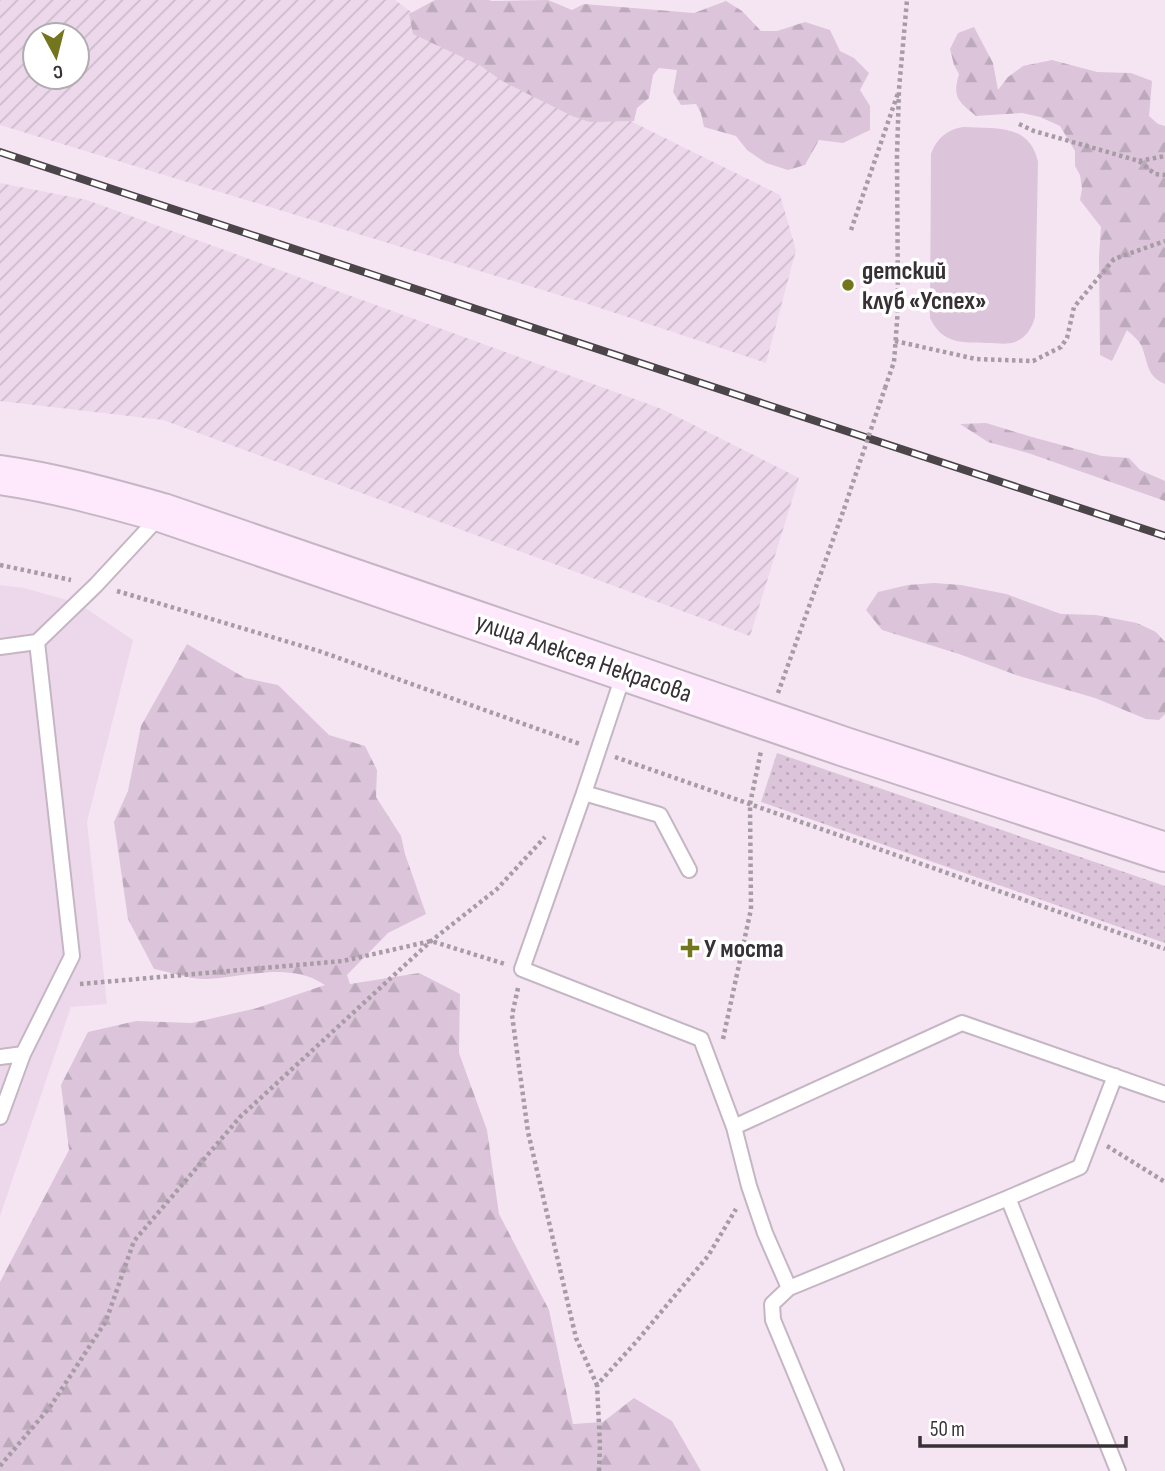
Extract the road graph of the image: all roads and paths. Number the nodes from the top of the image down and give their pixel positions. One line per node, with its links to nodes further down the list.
1 (907, 0): 2 (path)
2 (899, 89): 7 (path); 9 (path)
3 (1019, 124): 5 (path)
4 (1165, 156): 5 (path)
5 (1139, 161): 6 (path)
6 (1165, 175)
7 (851, 230)
8 (1165, 241): 9 (path)
9 (895, 341): 11 (path, bridge)
10 (0, 475): 12 (street, улица Алексея Некрасова)
11 (844, 509)
12 (163, 513): 13 (lane); 15 (street, улица Алексея Некрасова)
13 (37, 642): 14 (lane); 23 (lane)
14 (0, 647)
15 (625, 671): 16 (lane); 18 (street, улица Алексея Некрасова)
16 (584, 793): 19 (lane); 22 (lane)
17 (549, 832): 21 (path)
18 (1165, 852)
19 (689, 870)
20 (751, 909): 26 (path)
21 (431, 941): 22 (path); 23 (path); 37 (path)
22 (522, 969): 26 (lane); 36 (path)
23 (57, 986): 24 (lane)
24 (23, 1054): 25 (lane); 29 (lane)
25 (0, 1057)
26 (715, 1076): 30 (lane)
27 (1115, 1076): 28 (lane); 30 (lane); 31 (lane)
28 (1165, 1094)
29 (0, 1118)
30 (734, 1127): 33 (lane)
31 (1092, 1137): 32 (path); 34 (lane)
32 (1165, 1182)
33 (749, 1186): 35 (lane); 36 (path)
34 (1009, 1198): 35 (lane); 40 (lane)
35 (789, 1288): 39 (lane)
36 (597, 1385): 38 (path)
37 (0, 1466)
38 (600, 1471)
39 (836, 1471)
40 (1118, 1471)

